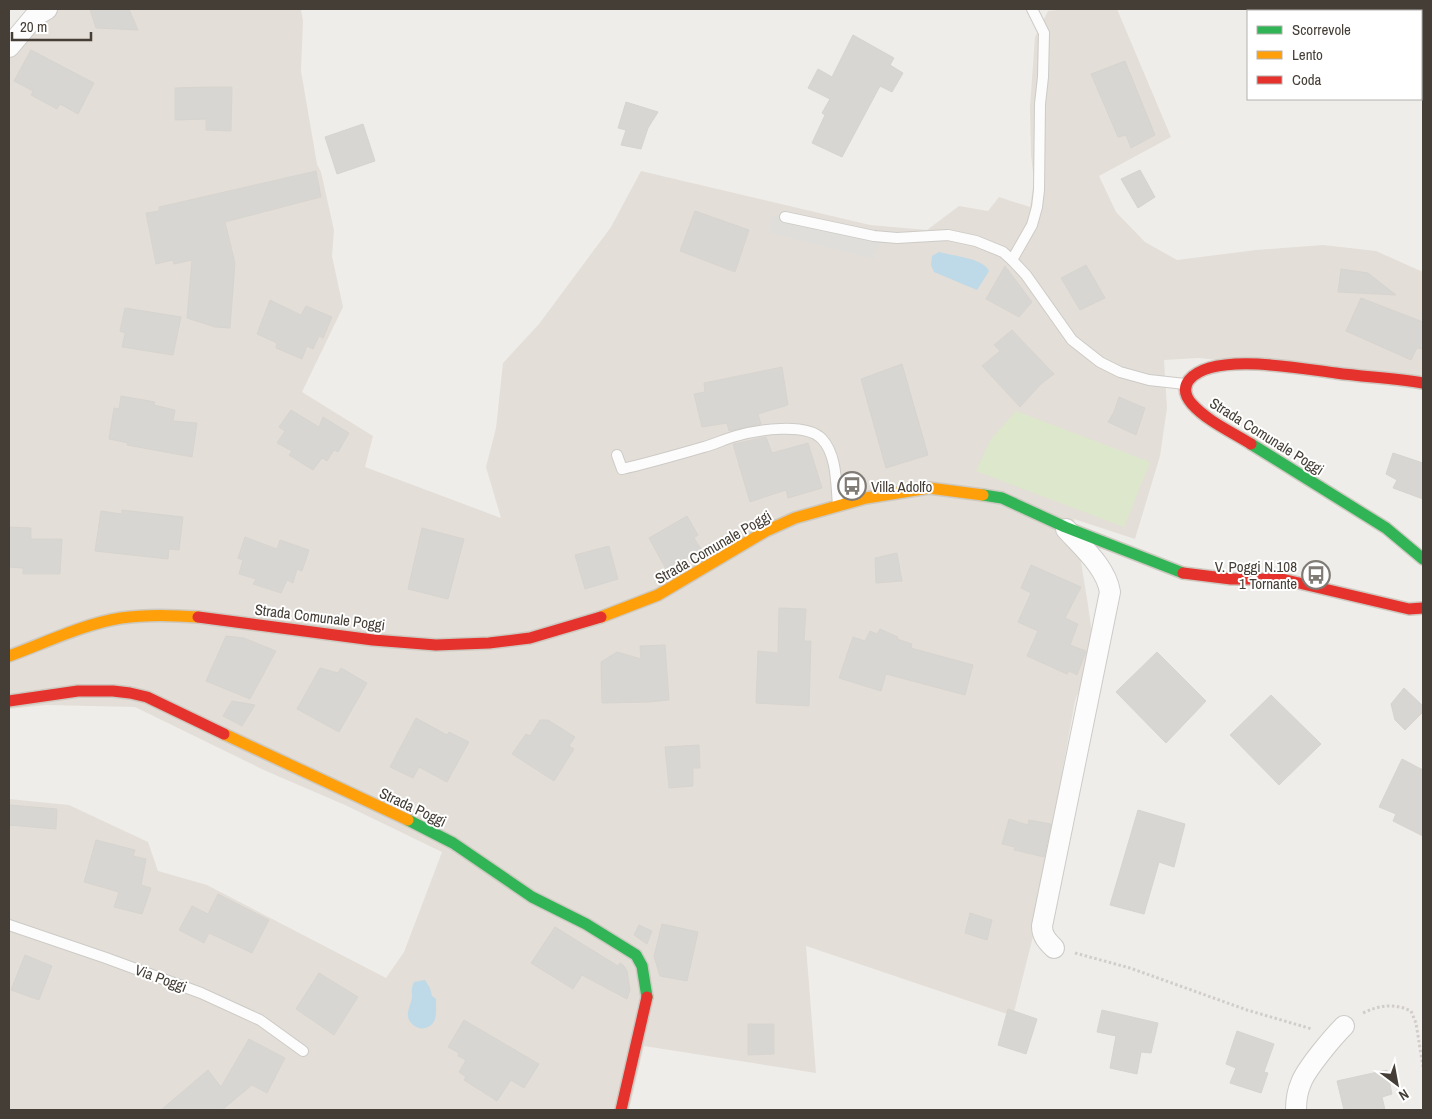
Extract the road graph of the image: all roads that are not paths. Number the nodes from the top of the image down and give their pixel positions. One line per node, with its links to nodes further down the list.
1 (47, 9): 3 (street)
2 (1032, 9): 5 (lane)
3 (9, 47)
4 (785, 217): 5 (lane)
5 (1012, 260): 7 (lane)
6 (1423, 383): 7 (main road)
7 (1186, 384): 11 (main road, Strada Comunale Poggi)
8 (617, 454): 9 (lane)
9 (838, 506): 10 (main road, Strada Comunale Poggi); 13 (main road, Strada Comunale Poggi)
10 (1065, 527): 12 (main road, Strada Comunale Poggi); 16 (street)
11 (1423, 558)
12 (1423, 608)
13 (9, 656)
14 (9, 701): 19 (main road, Strada Poggi)
15 (9, 925): 18 (lane, Via Poggi)
16 (1054, 948)
17 (1339, 1031): 20 (street)
18 (303, 1051)
19 (620, 1110)
20 (1296, 1110)

